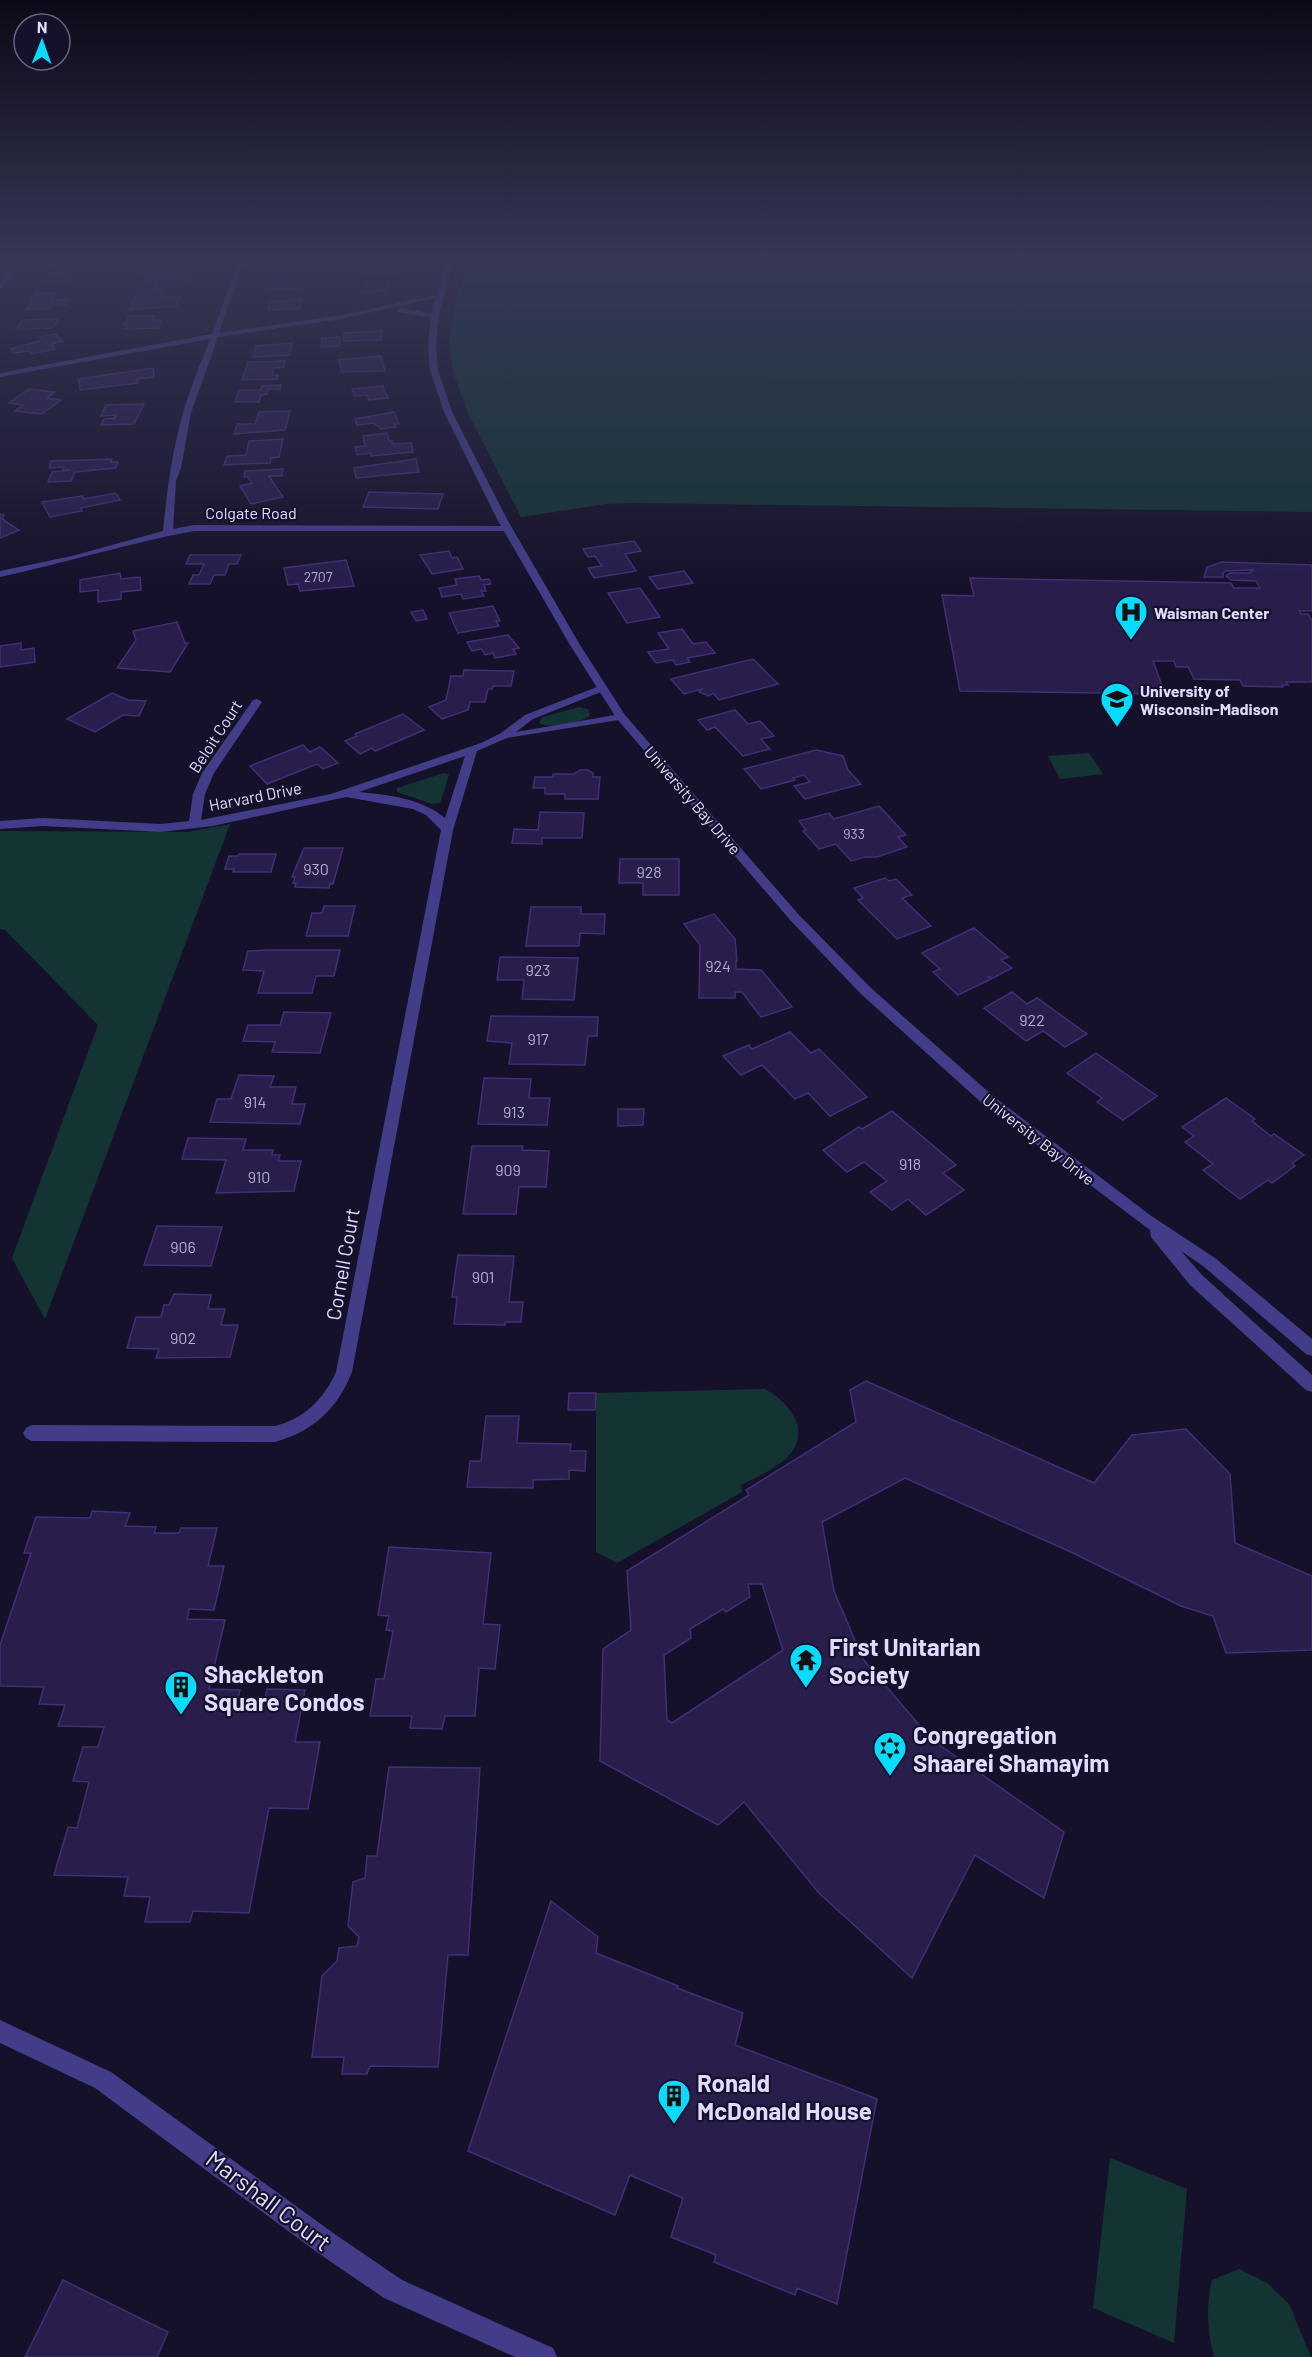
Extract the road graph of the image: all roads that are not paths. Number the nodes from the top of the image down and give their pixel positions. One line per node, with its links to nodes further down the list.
1 (28, 369): 4 (street)
2 (202, 369): 6 (street)
3 (434, 369): 5 (street, University Bay Drive)
4 (0, 375)
5 (508, 529): 6 (street, Colgate Road); 8 (street, University Bay Drive)
6 (168, 532): 7 (street, Colgate Road)
7 (0, 574)
8 (602, 688): 10 (street, University Bay Drive); 11 (street, Harvard Drive)
9 (257, 702): 14 (street, Beloit Court)
10 (621, 717): 11 (street, Harvard Drive); 17 (street, University Bay Drive)
11 (505, 735): 12 (street, Harvard Drive)
12 (472, 750): 13 (street, Harvard Drive); 16 (street, Cornell Court)
13 (343, 794): 14 (street, Harvard Drive); 16 (street)
14 (194, 824): 15 (street, Harvard Drive)
15 (0, 825)
16 (447, 830): 20 (street, Cornell Court)
17 (1145, 1219): 18 (street, University Bay Drive); 19 (street, University Bay Drive)
18 (1312, 1349)
19 (1312, 1385)
20 (32, 1432)
21 (0, 2031): 22 (street, Marshall Court)
22 (544, 2357)

